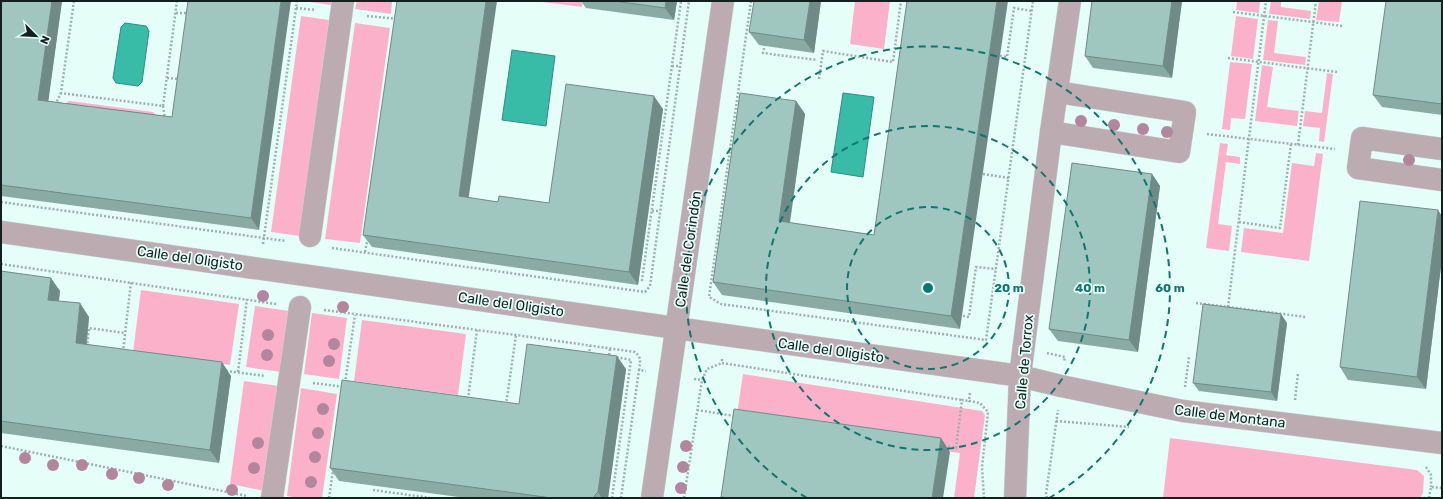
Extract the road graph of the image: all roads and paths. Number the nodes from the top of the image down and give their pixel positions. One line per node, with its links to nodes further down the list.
1 (74, 1): 35 (path)
2 (177, 1): 16 (path)
3 (297, 1): 61 (path)
4 (343, 1): 59 (street)
5 (681, 1): 28 (path)
6 (689, 1): 29 (path)
7 (723, 1): 79 (street, Calle del Corindón)
8 (751, 1): 50 (path)
9 (902, 1): 34 (path)
10 (1034, 1): 14 (path)
11 (1070, 1): 36 (street, Calle de Torrox)
12 (1266, 1): 19 (path)
13 (1316, 1): 21 (path)
14 (1032, 11): 24 (path); 48 (path)
15 (1233, 12): 19 (path)
16 (176, 13): 18 (path); 32 (path)
17 (399, 13): 20 (path)
18 (189, 14)
19 (1264, 16): 21 (path); 27 (path)
20 (398, 19)
21 (1313, 22): 22 (path); 30 (path)
22 (1343, 26)
23 (765, 44): 26 (path)
24 (1000, 56)
25 (1228, 58): 27 (path)
26 (817, 60)
27 (1258, 62): 30 (path); 42 (path)
28 (672, 66): 29 (path); 53 (path)
29 (680, 66): 54 (path)
30 (1307, 68): 31 (path); 44 (path)
31 (1337, 72)
32 (167, 78): 33 (path); 37 (path)
33 (182, 79)
34 (819, 79)
35 (61, 92): 37 (path); 38 (path)
36 (1057, 92): 40 (street, Calle de Torrox); 40 (street)
37 (163, 106): 39 (path)
38 (54, 107)
39 (165, 121)
40 (1051, 132): 97 (street, Calle de Torrox)
41 (1222, 136): 42 (path)
42 (1249, 139): 43 (path); 55 (path)
43 (1291, 144): 44 (path); 55 (path)
44 (1298, 145): 46 (path)
45 (1442, 150): 46 (street)
46 (1360, 152): 49 (street)
47 (983, 174): 48 (path)
48 (1009, 178): 69 (path)
49 (1442, 180)
50 (723, 196): 51 (path); 56 (path)
51 (727, 197)
52 (1, 202): 61 (path)
53 (652, 211): 54 (path); 67 (path)
54 (660, 211): 64 (path)
55 (1239, 222): 75 (path)
56 (719, 228): 57 (path); 69 (path)
57 (723, 228)
58 (1, 232): 68 (street, Calle del Oligisto)
59 (310, 236)
60 (368, 237): 64 (path)
61 (264, 238): 62 (path); 68 (path)
62 (286, 241)
63 (330, 247): 64 (path)
64 (366, 252)
65 (1, 264): 71 (path)
66 (638, 266): 67 (path)
67 (644, 267): 70 (path)
68 (260, 268): 79 (street, Calle del Oligisto)
69 (996, 269): 77 (path)
70 (637, 279)
71 (131, 282): 72 (path); 81 (path)
72 (247, 299): 74 (path); 95 (path)
73 (1196, 303): 75 (path)
74 (300, 307): 76 (path); 98 (street)
75 (1228, 307): 78 (path)
76 (355, 315): 80 (path); 101 (path)
77 (963, 316)
78 (1306, 317)
79 (676, 328): 94 (street, Calle del Oligisto); 96 (street, Calle del Corindón)
80 (477, 330): 82 (path); 104 (path)
81 (125, 333): 86 (path); 87 (path)
82 (516, 335): 83 (path); 105 (path)
83 (590, 346): 84 (path); 89 (path)
84 (610, 349): 88 (path); 93 (path)
85 (1045, 352): 100 (path)
86 (86, 353)
87 (122, 356)
88 (622, 358): 91 (path); 118 (path)
89 (588, 360)
90 (722, 363): 99 (path)
91 (621, 366)
92 (223, 370): 95 (path)
93 (639, 370): 96 (path); 119 (path)
94 (974, 370): 97 (street, Calle del Oligisto); 103 (path)
95 (238, 372): 98 (path)
96 (670, 376): 99 (path); 120 (street, Calle del Corindón)
97 (1020, 376): 100 (street, Calle de Montana); 123 (street, Calle de Torrox)
98 (289, 380): 101 (path); 115 (street)
99 (702, 380): 106 (path)
100 (1061, 386): 108 (street, Calle de Montana); 124 (path)
101 (344, 387): 102 (path)
102 (343, 394)
103 (969, 401): 109 (path); 122 (path)
104 (468, 403)
105 (505, 407)
106 (697, 410): 107 (path); 121 (path)
107 (736, 416)
108 (1442, 443)
109 (940, 445)
110 (1, 446): 114 (path)
111 (333, 468): 116 (path)
112 (1442, 488): 125 (path)
113 (373, 490): 117 (path)
114 (250, 496)
115 (272, 498)
116 (329, 498)
117 (431, 498)
118 (612, 498)
119 (621, 498)
120 (652, 498)
121 (684, 498)
122 (984, 498)
123 (1015, 498)
124 (1047, 498)
125 (1429, 498)

